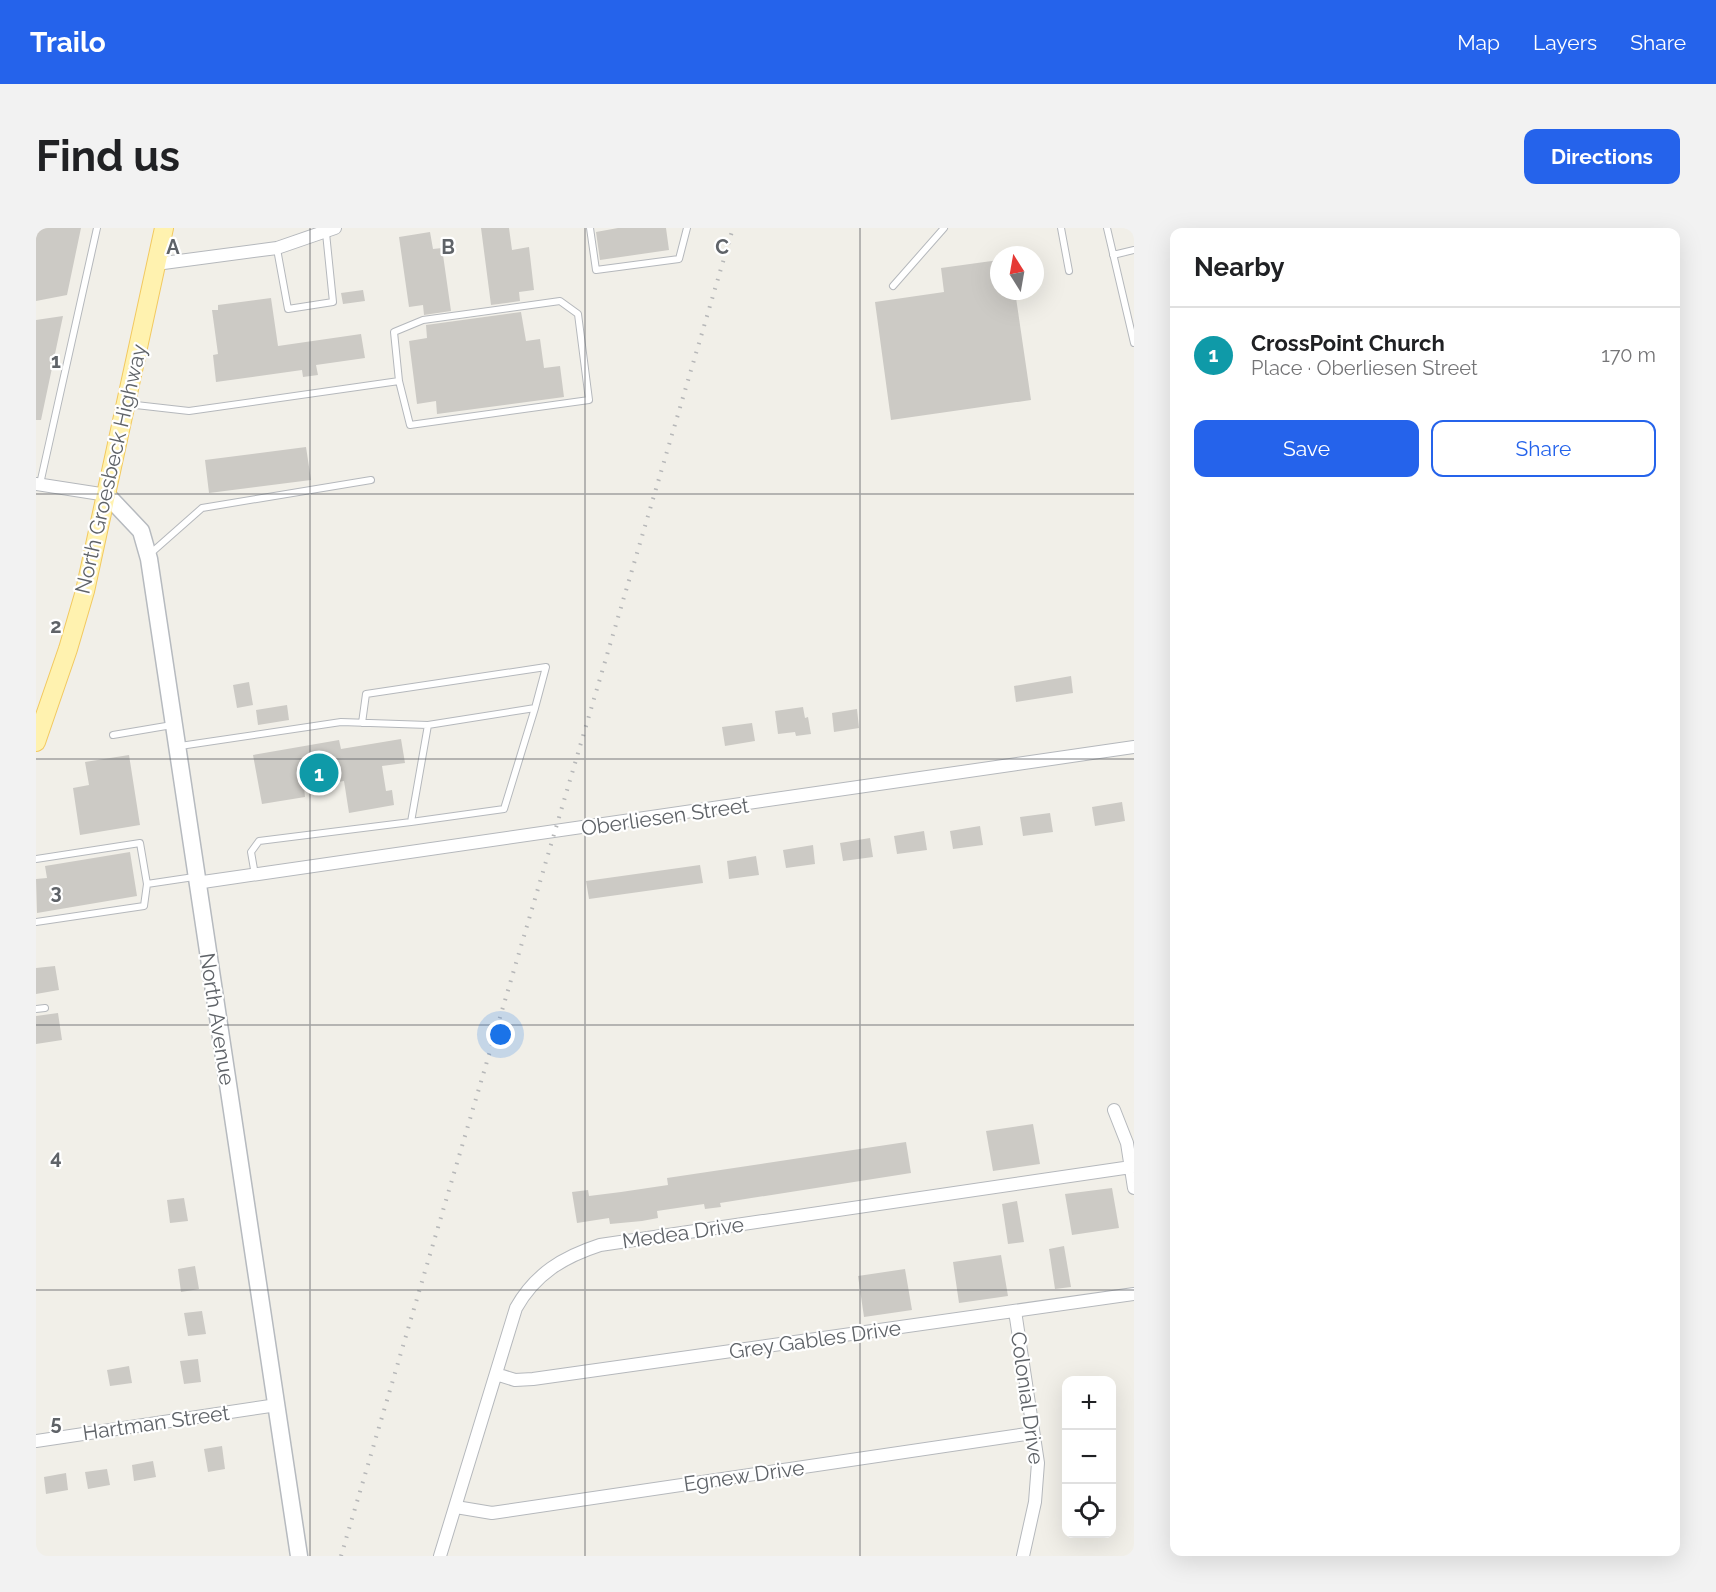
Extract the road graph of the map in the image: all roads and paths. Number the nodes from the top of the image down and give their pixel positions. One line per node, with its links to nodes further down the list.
1 (97, 228): 19 (lane)
2 (164, 228): 12 (main road, North Groesbeck Highway)
3 (590, 228): 4 (lane)
4 (687, 228)
5 (944, 228): 14 (lane)
6 (1061, 228): 13 (lane)
7 (1107, 228): 11 (lane)
8 (330, 230): 9 (street); 9 (lane)
9 (277, 248): 12 (street)
10 (1134, 250): 11 (lane)
11 (1113, 255): 15 (lane)
12 (156, 264): 17 (main road, North Groesbeck Highway)
13 (1069, 271)
14 (893, 286)
15 (1134, 343)
16 (399, 381): 16 (lane); 17 (lane)
17 (127, 404): 20 (main road, North Groesbeck Highway)
18 (371, 480): 21 (lane)
19 (38, 484): 20 (street)
20 (107, 495): 21 (main road, North Avenue); 27 (main road, North Groesbeck Highway)
21 (148, 556): 24 (main road, North Avenue)
22 (535, 708): 23 (lane); 25 (lane); 30 (lane)
23 (362, 723): 25 (lane); 28 (lane)
24 (173, 725): 26 (lane); 28 (main road, North Avenue)
25 (428, 725): 30 (lane)
26 (113, 735)
27 (36, 742)
28 (176, 746): 33 (main road, North Avenue)
29 (1134, 747): 32 (street, Oberliesen Street)
30 (411, 822): 32 (lane)
31 (36, 859): 34 (lane)
32 (255, 875): 33 (street, Oberliesen Street)
33 (196, 880): 34 (lane); 44 (main road, North Avenue)
34 (147, 884): 35 (lane)
35 (36, 922)
36 (45, 1008): 37 (lane)
37 (36, 1009)
38 (1114, 1110): 39 (street)
39 (1131, 1167): 40 (street); 43 (street, Medea Drive)
40 (1134, 1188)
41 (1134, 1294): 42 (street, Grey Gables Drive)
42 (1015, 1311): 43 (street, Grey Gables Drive); 45 (street, Colonial Drive)
43 (496, 1374): 47 (street, Medea Drive)
44 (276, 1405): 46 (street, Hartman Street); 48 (main road, North Avenue)
45 (1033, 1433): 47 (street, Egnew Drive); 50 (street, Colonial Drive)
46 (36, 1441)
47 (456, 1507): 49 (street, Medea Drive)
48 (299, 1556)
49 (440, 1556)
50 (1023, 1556)

